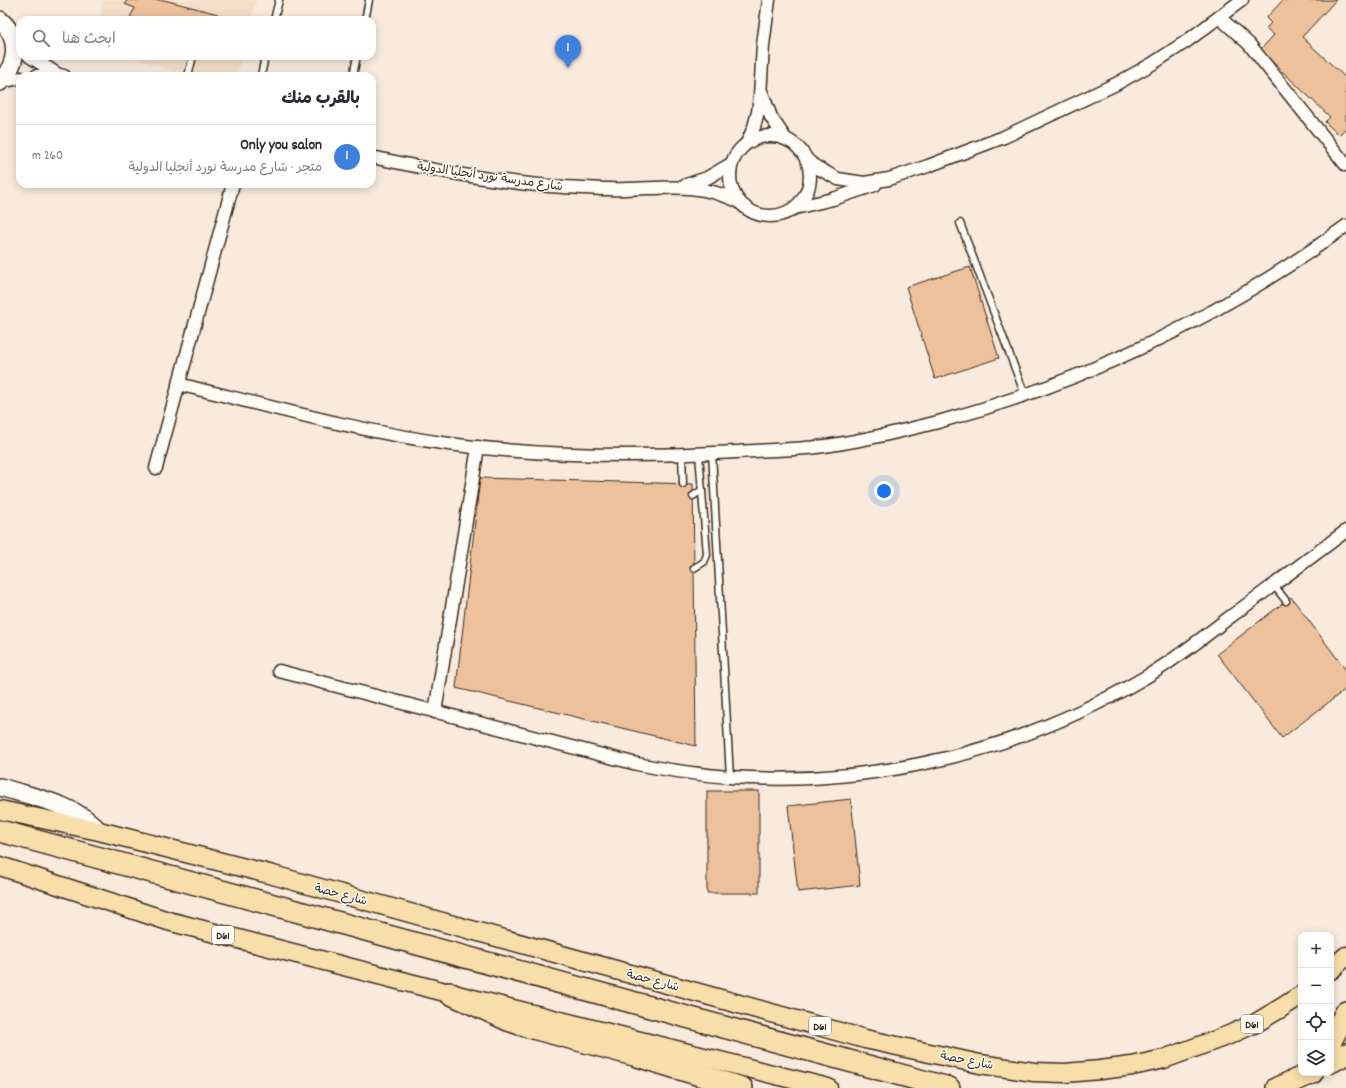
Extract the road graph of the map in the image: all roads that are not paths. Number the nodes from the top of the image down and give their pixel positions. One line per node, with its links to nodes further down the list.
1 (279, 0): 6 (lane)
2 (369, 0): 7 (lane)
3 (769, 0): 20 (street)
4 (1242, 0): 5 (street)
5 (1224, 14): 27 (street); 28 (street)
6 (275, 16)
7 (366, 16)
8 (2, 19): 9 (street)
9 (16, 42)
10 (16, 50): 21 (street)
11 (36, 60): 15 (street)
12 (192, 60): 16 (lane)
13 (265, 60): 17 (lane)
14 (356, 60): 18 (lane)
15 (57, 72)
16 (189, 72)
17 (262, 72)
18 (354, 72)
19 (16, 79): 21 (street)
20 (761, 81): 22 (street); 23 (street)
21 (0, 82)
22 (785, 138): 23 (street); 25 (street)
23 (748, 142): 26 (street)
24 (376, 157): 29 (street, شارع مدرسة نورد أنجليا الدولية)
25 (806, 159): 28 (street); 32 (street)
26 (731, 164): 29 (street, شارع مدرسة نورد أنجليا الدولية); 31 (street)
27 (1346, 165)
28 (889, 179): 32 (street)
29 (681, 186): 31 (street, شارع مدرسة نورد أنجليا الدولية)
30 (232, 188): 35 (street)
31 (738, 201): 32 (street)
32 (794, 208)
33 (960, 223): 36 (lane)
34 (1346, 226): 36 (street)
35 (178, 384): 37 (street); 41 (street)
36 (1025, 395): 38 (street)
37 (478, 447): 39 (street); 50 (street)
38 (712, 453): 40 (street); 51 (lane)
39 (682, 454): 40 (street); 42 (lane)
40 (698, 454): 43 (lane)
41 (156, 468)
42 (683, 484)
43 (702, 490): 44 (lane); 46 (lane)
44 (693, 496)
45 (1346, 531): 47 (street)
46 (694, 568)
47 (1274, 585): 48 (lane); 51 (street)
48 (1286, 601)
49 (279, 671): 50 (street)
50 (435, 712): 51 (street)
51 (730, 777)
52 (0, 787): 55 (street)
53 (0, 810): 55 (main road, شارع حصة / D61)
54 (0, 831): 69 (highway)
55 (99, 831): 60 (main road, شارع حصة / D61)
56 (0, 866): 59 (main road, D61)
57 (1346, 956): 58 (main road)
58 (1333, 968)
59 (448, 993): 67 (highway); 68 (main road, D61)
60 (1298, 997)
61 (1346, 1012): 62 (highway)
62 (1332, 1040)
63 (1346, 1054): 64 (highway)
64 (1334, 1060)
65 (1305, 1076): 70 (highway)
66 (1316, 1076): 71 (highway)
67 (742, 1088)
68 (828, 1088)
69 (949, 1088)
70 (1277, 1088)
71 (1312, 1088)

